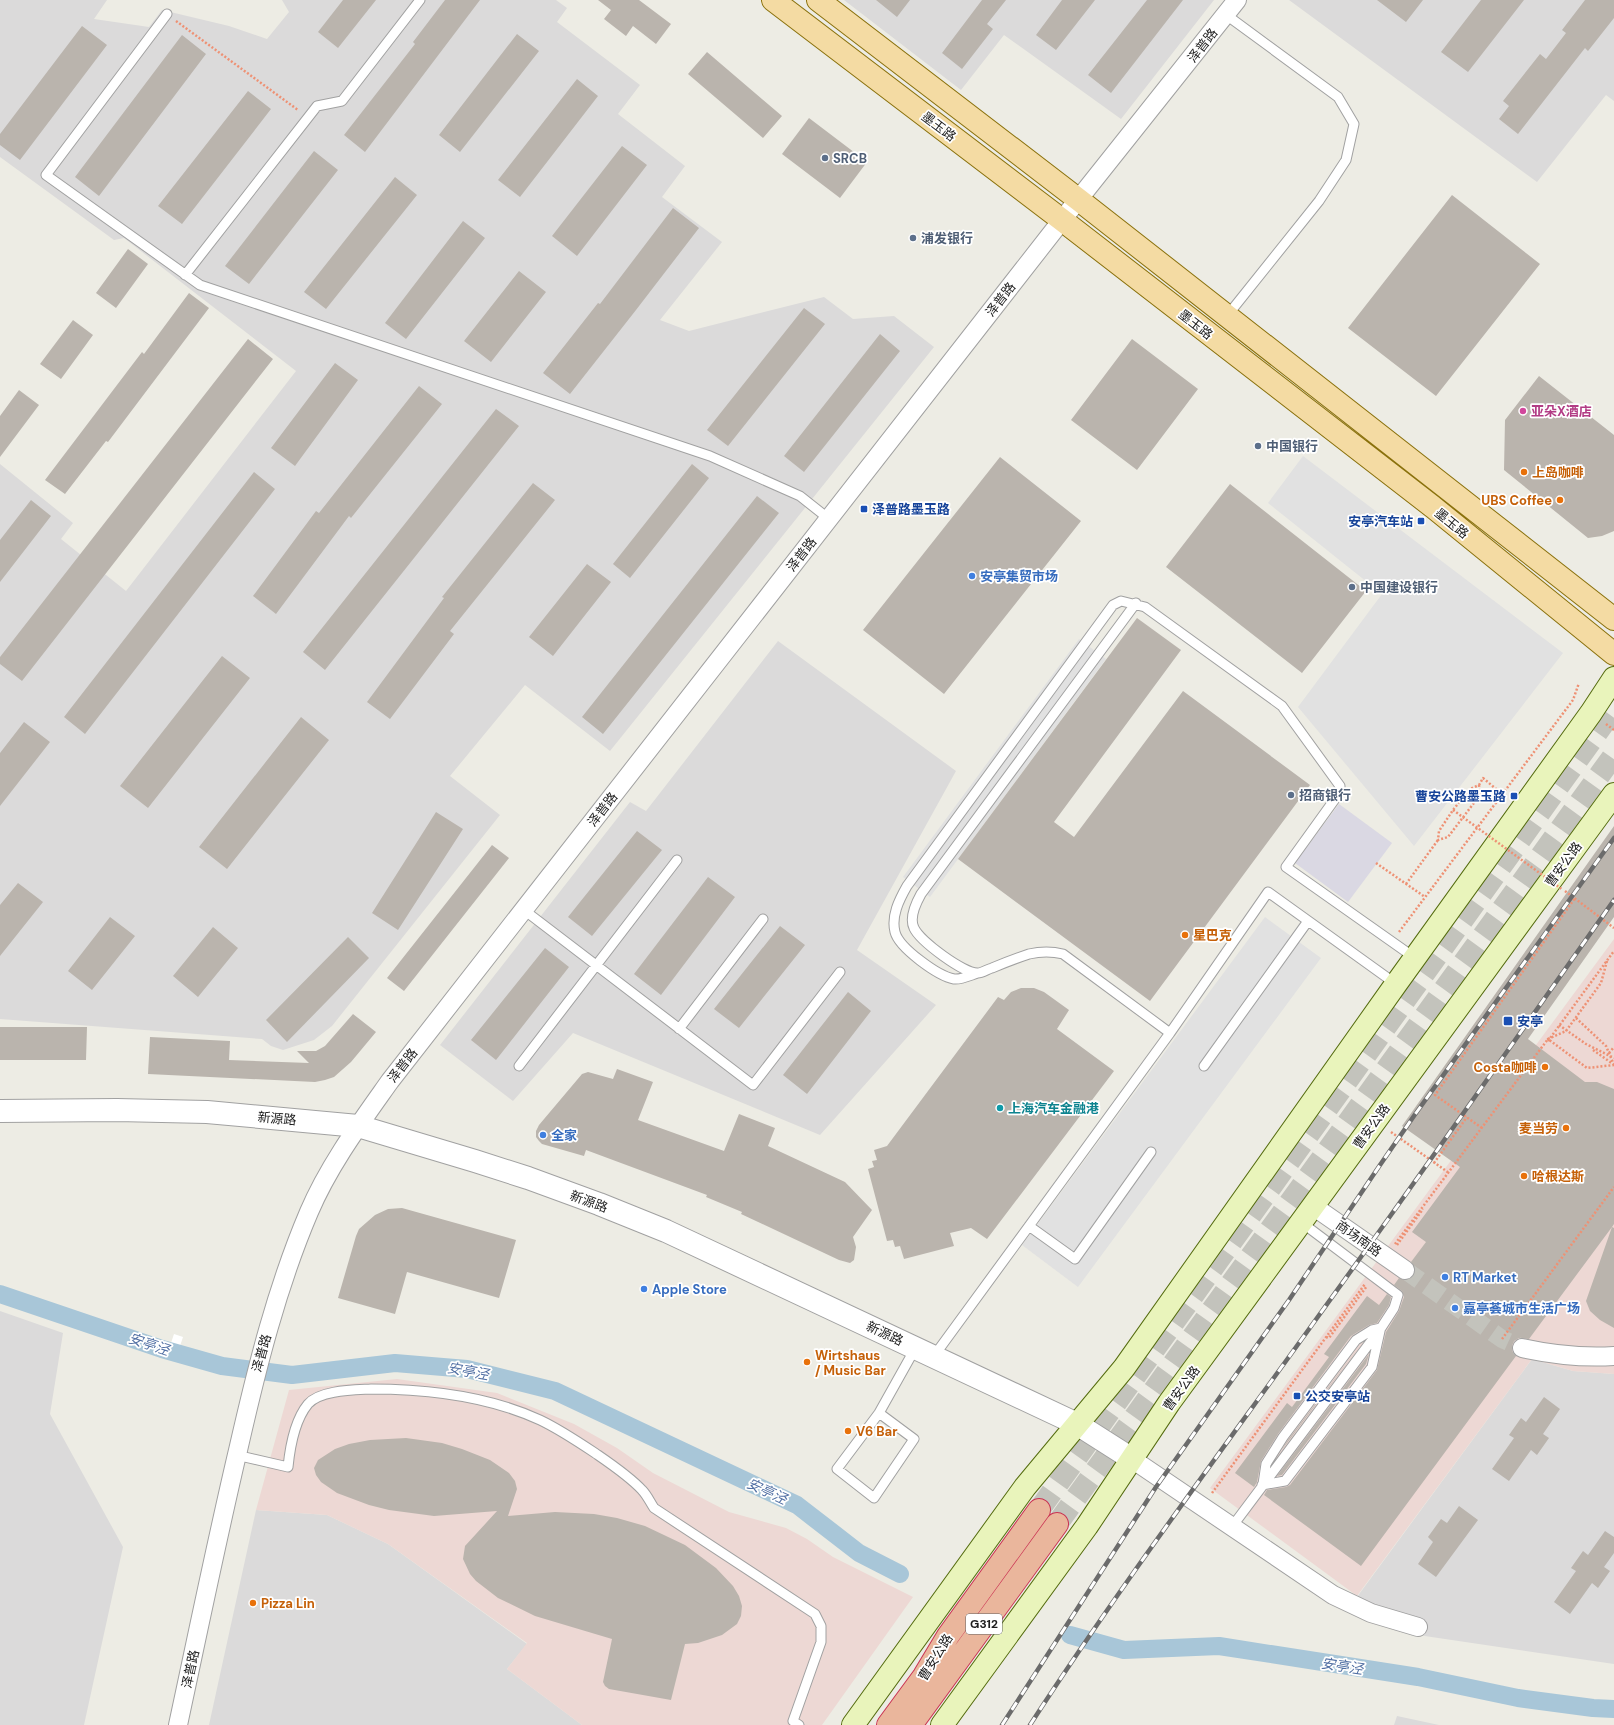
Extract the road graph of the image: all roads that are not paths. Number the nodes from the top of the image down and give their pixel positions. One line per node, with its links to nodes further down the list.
1 (420, 0): 9 (lane)
2 (773, 0): 8 (main road, 墨玉路)
3 (818, 0): 7 (main road, 墨玉路)
4 (1237, 0): 6 (street, 泽普路)
5 (167, 14): 9 (lane)
6 (1225, 14): 7 (street, 泽普路); 10 (lane)
7 (1079, 200): 8 (street, 泽普路); 10 (main road, 墨玉路)
8 (1062, 220): 11 (street, 泽普路); 14 (main road, 墨玉路)
9 (186, 275): 11 (lane)
10 (1227, 316): 13 (main road, 墨玉路)
11 (829, 519): 18 (street, 泽普路)
12 (1136, 604): 21 (lane); 24 (lane); 24 (lane)
13 (1614, 619)
14 (1614, 654)
15 (1614, 678): 21 (main road)
16 (1614, 794): 33 (main road, 曹安公路)
17 (677, 860): 22 (lane)
18 (524, 910): 22 (lane); 31 (street, 泽普路)
19 (763, 919): 26 (lane)
20 (1308, 921): 25 (lane); 27 (lane); 29 (lane)
21 (1414, 958): 25 (main road)
22 (596, 965): 26 (lane); 28 (lane)
23 (840, 972): 26 (lane)
24 (978, 973): 27 (lane)
25 (1396, 984): 41 (main road)
26 (679, 1029)
27 (1170, 1033): 34 (lane)
28 (519, 1066)
29 (1204, 1066)
30 (0, 1112): 31 (street, 新源路)
31 (358, 1126): 38 (street, 新源路); 42 (street, 泽普路)
32 (1151, 1152): 34 (lane)
33 (1307, 1214): 35 (street, 商场南路); 36 (lane); 43 (main road, 曹安公路)
34 (1029, 1226): 38 (lane)
35 (1405, 1270)
36 (1381, 1328): 44 (lane); 44 (lane)
37 (1522, 1348): 39 (street)
38 (925, 1352): 40 (lane); 41 (street, 新源路)
39 (1614, 1356)
40 (879, 1413): 40 (lane)
41 (1077, 1424): 43 (street, 新源路); 51 (main road)
42 (236, 1455): 49 (street, 泽普路); 50 (lane)
43 (1132, 1459): 47 (street); 54 (main road, 曹安公路)
44 (1262, 1485): 47 (lane)
45 (1039, 1510): 52 (highway, 曹安公路 / G312)
46 (1057, 1524): 53 (highway, 曹安公路 / G312)
47 (1231, 1528): 48 (street)
48 (1418, 1627)
49 (178, 1725)
50 (798, 1725)
51 (853, 1725)
52 (888, 1725)
53 (911, 1725)
54 (942, 1725)

